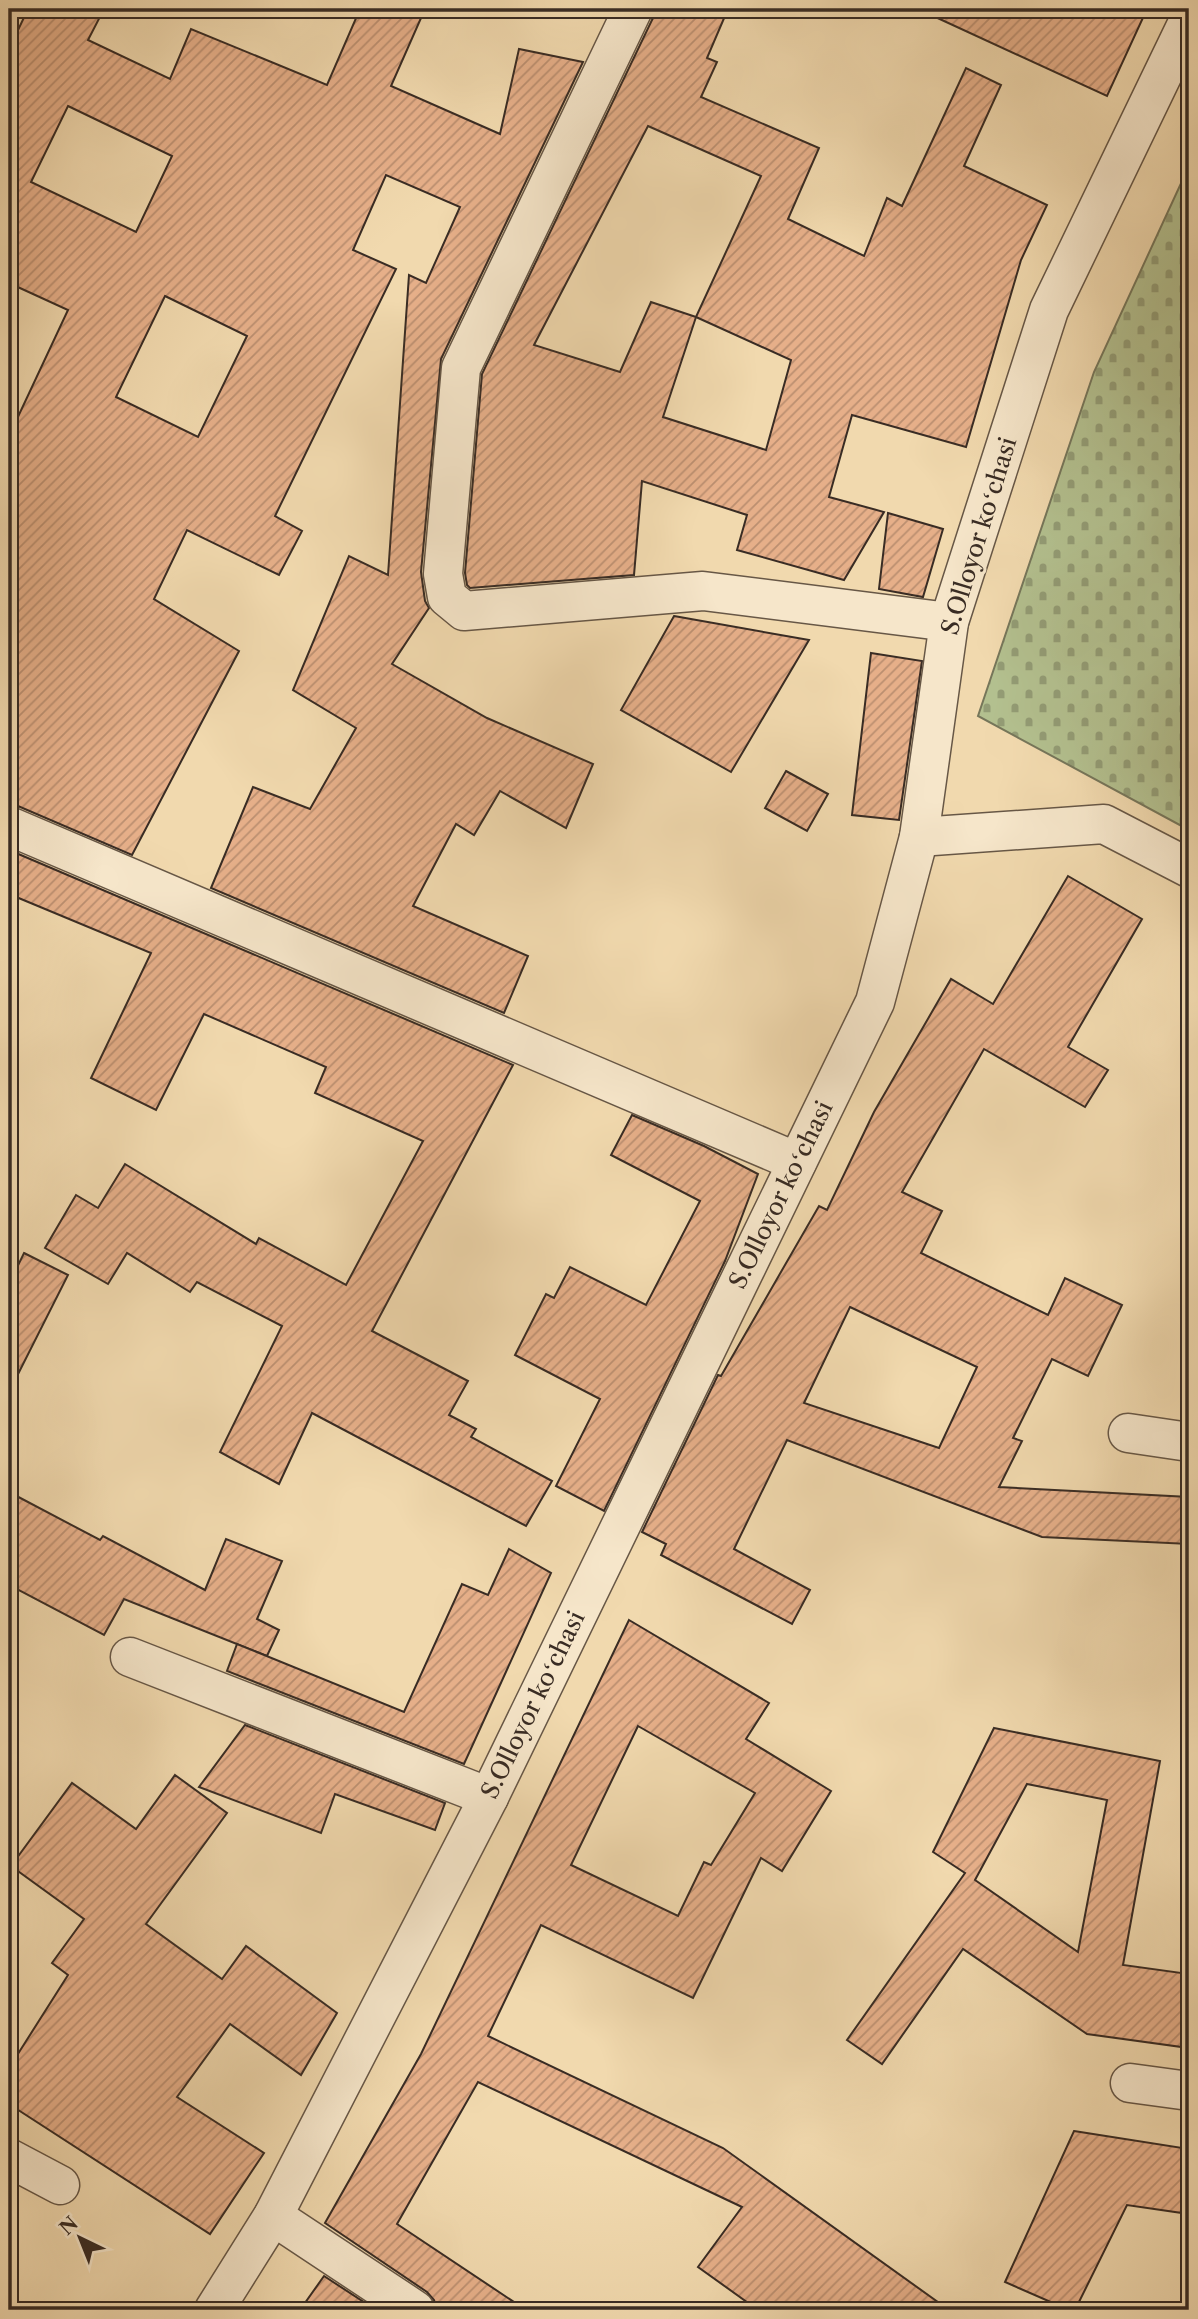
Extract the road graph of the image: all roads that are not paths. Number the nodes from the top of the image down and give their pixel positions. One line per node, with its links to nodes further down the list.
1 (633, 9): 3 (street)
2 (1189, 20): 3 (street, S.Olloyor koʻchasi)
3 (949, 622): 5 (street, S.Olloyor koʻchasi)
4 (9, 826): 7 (street)
5 (919, 837): 6 (street); 7 (street, S.Olloyor koʻchasi)
6 (1189, 868)
7 (797, 1162): 11 (street, S.Olloyor koʻchasi)
8 (1128, 1433): 9 (street)
9 (1189, 1442)
10 (130, 1657): 11 (street)
11 (489, 1797): 16 (street, S.Olloyor koʻchasi)
12 (1129, 2082): 13 (street)
13 (1189, 2091)
14 (9, 2158): 15 (street)
15 (60, 2185)
16 (273, 2216): 17 (street, S.Olloyor koʻchasi); 18 (street)
17 (214, 2310)
18 (415, 2310)

